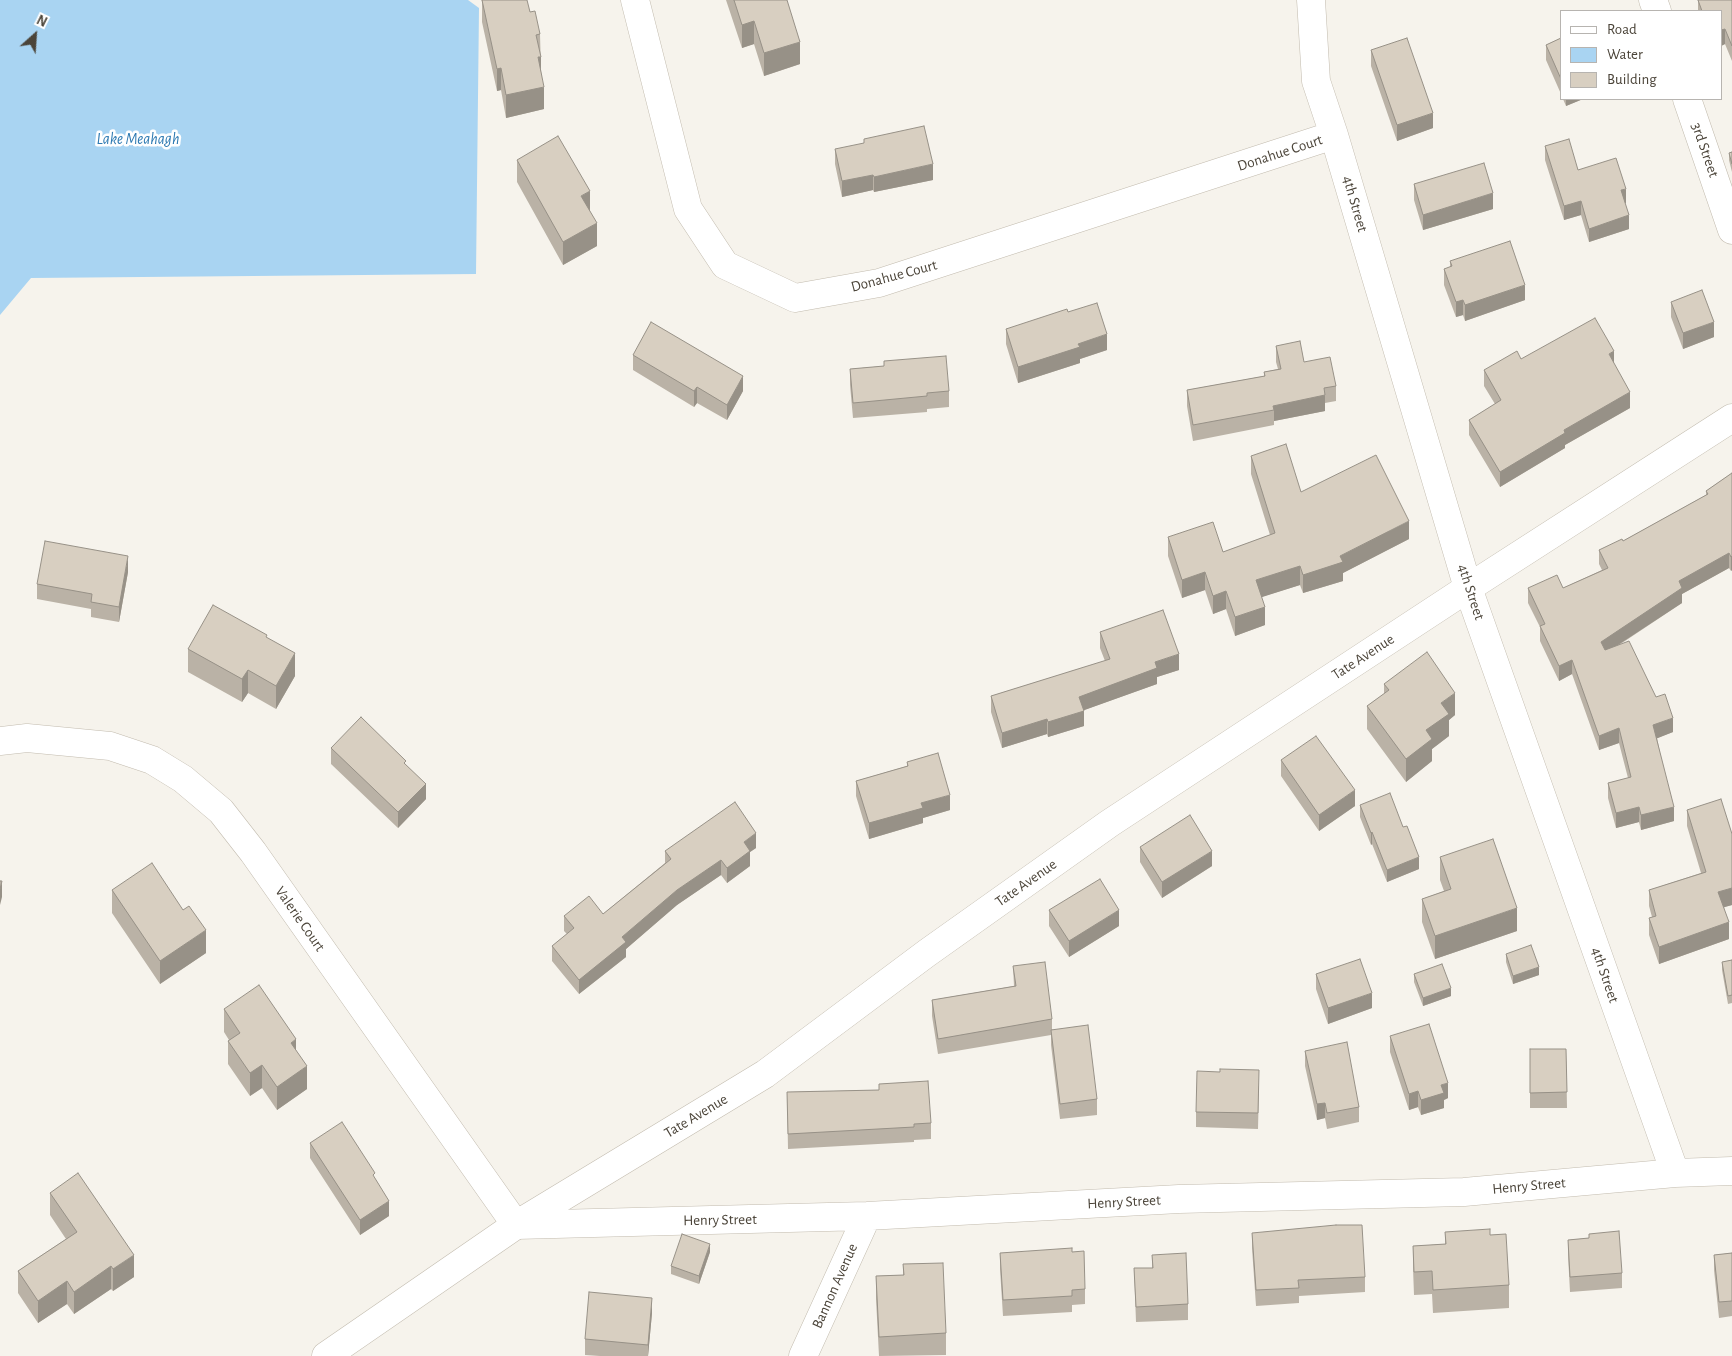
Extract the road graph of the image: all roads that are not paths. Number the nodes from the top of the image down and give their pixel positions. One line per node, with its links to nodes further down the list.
1 (635, 0): 4 (street, Donahue Court)
2 (1311, 0): 4 (street, 4th Street)
3 (1687, 100): 5 (street, 3rd Street)
4 (1334, 135): 7 (street, 4th Street)
5 (1732, 230)
6 (1732, 418): 7 (street, Tate Avenue)
7 (1468, 588): 10 (street, 4th Street); 12 (street, Tate Avenue)
8 (0, 741): 12 (street, Valerie Court)
9 (1732, 1171): 10 (street, Henry Street)
10 (1675, 1173): 11 (street, Henry Street)
11 (867, 1216): 12 (street, Henry Street); 14 (street, Bannon Avenue)
12 (516, 1225): 13 (street, Tate Avenue)
13 (326, 1356)
14 (803, 1356)

